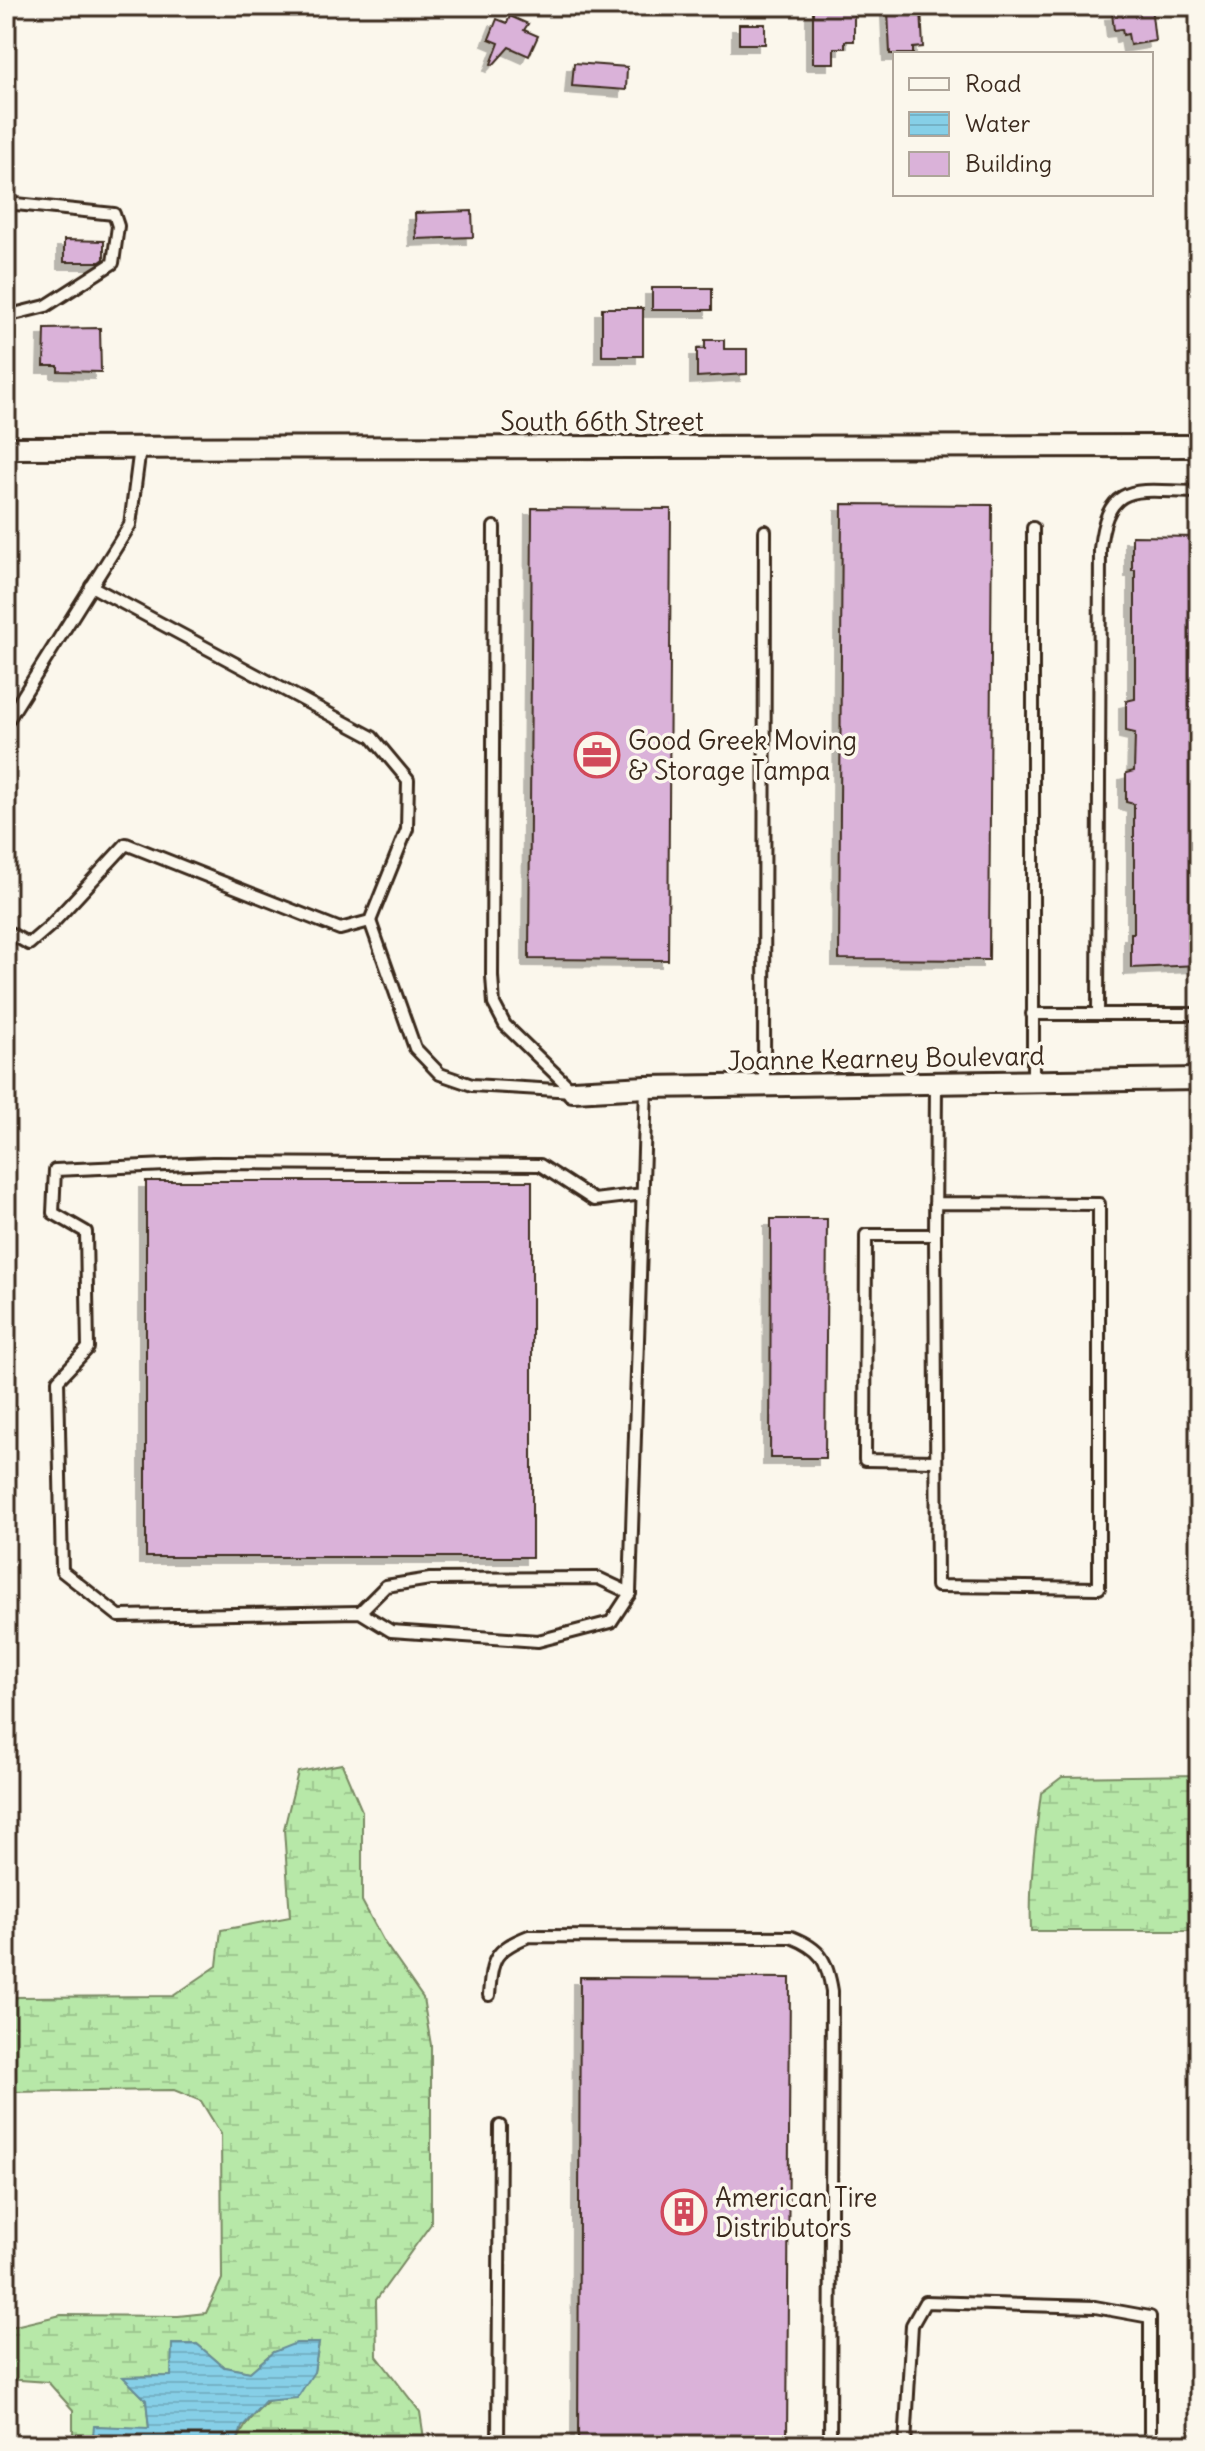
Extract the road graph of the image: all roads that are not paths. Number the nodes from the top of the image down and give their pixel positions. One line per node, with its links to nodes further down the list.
1 (6, 203): 2 (lane)
2 (6, 316)
3 (1199, 446): 5 (street, South 66th Street)
4 (6, 448): 5 (street, South 66th Street)
5 (140, 448): 10 (lane)
6 (1199, 492): 15 (lane)
7 (494, 527): 22 (lane)
8 (1033, 528): 14 (lane)
9 (765, 531): 20 (lane)
10 (91, 586): 11 (lane); 12 (lane)
11 (6, 723)
12 (370, 921): 13 (lane); 22 (lane)
13 (6, 931)
14 (1032, 1014): 15 (lane); 18 (lane)
15 (1098, 1014): 16 (lane)
16 (1199, 1014)
17 (1199, 1079): 18 (street, Joanne Kearney Boulevard)
18 (1033, 1083): 19 (street, Joanne Kearney Boulevard)
19 (936, 1084): 20 (street, Joanne Kearney Boulevard); 24 (lane)
20 (764, 1086): 21 (street, Joanne Kearney Boulevard)
21 (646, 1087): 22 (street, Joanne Kearney Boulevard); 23 (lane)
22 (573, 1091)
23 (643, 1194): 27 (lane); 28 (lane)
24 (935, 1203): 25 (lane); 26 (lane)
25 (935, 1235): 26 (lane); 26 (lane)
26 (936, 1461)
27 (630, 1593): 28 (lane); 28 (lane)
28 (360, 1612)
29 (489, 1995): 32 (lane)
30 (500, 2126): 31 (lane)
31 (498, 2445)
32 (830, 2445)
33 (905, 2445): 34 (lane)
34 (1150, 2445)

